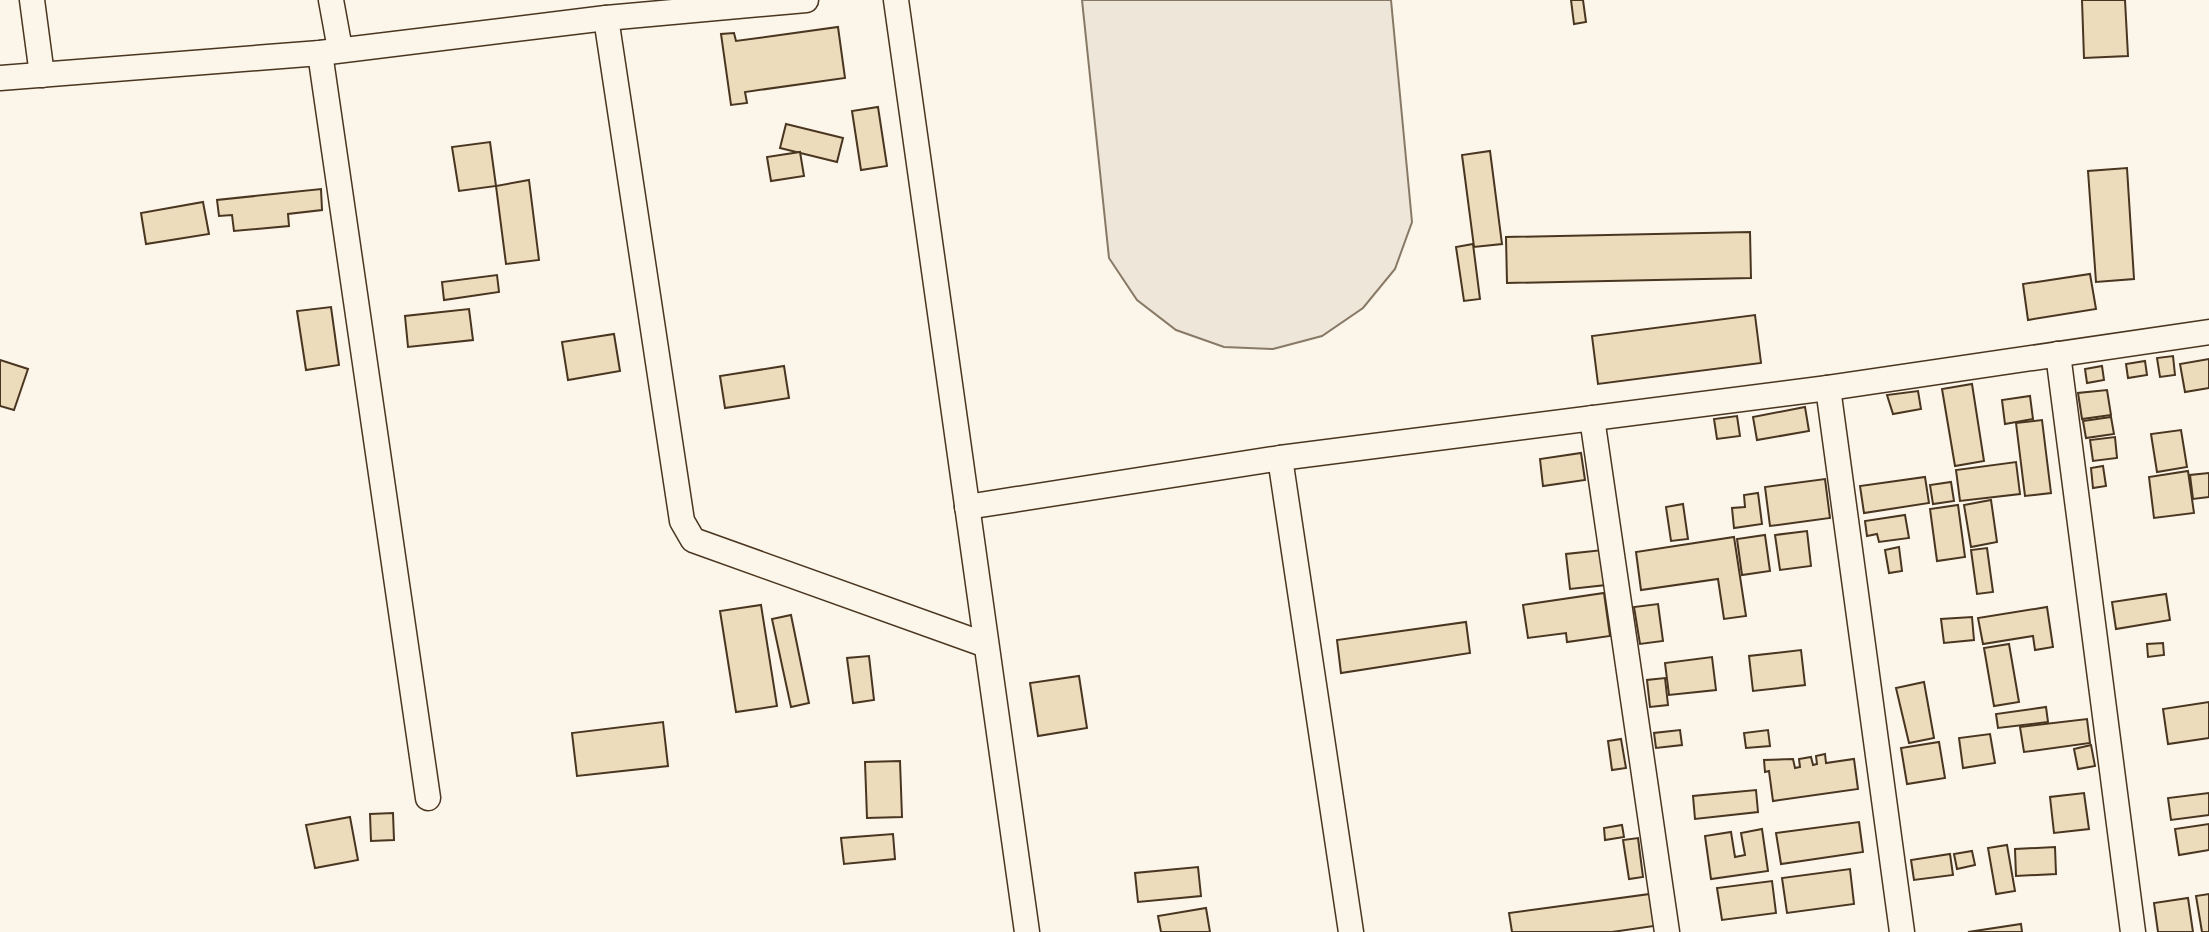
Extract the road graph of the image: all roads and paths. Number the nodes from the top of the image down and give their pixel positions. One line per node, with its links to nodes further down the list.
1 (32, 0): 7 (street)
2 (331, 0): 6 (street)
3 (806, 0): 5 (street)
4 (896, 0): 14 (street)
5 (606, 18): 6 (street); 15 (street)
6 (330, 51): 7 (street); 16 (street)
7 (42, 75): 8 (street)
8 (0, 78)
9 (2209, 332): 10 (street)
10 (2058, 354): 11 (street); 21 (street)
11 (1828, 388): 12 (street); 20 (street)
12 (1592, 418): 13 (street); 19 (street)
13 (1280, 458): 14 (street); 18 (street)
14 (967, 507): 15 (street)
15 (986, 645): 17 (street)
16 (428, 798)
17 (1027, 932)
18 (1351, 932)
19 (1667, 932)
20 (1902, 932)
21 (2133, 932)

